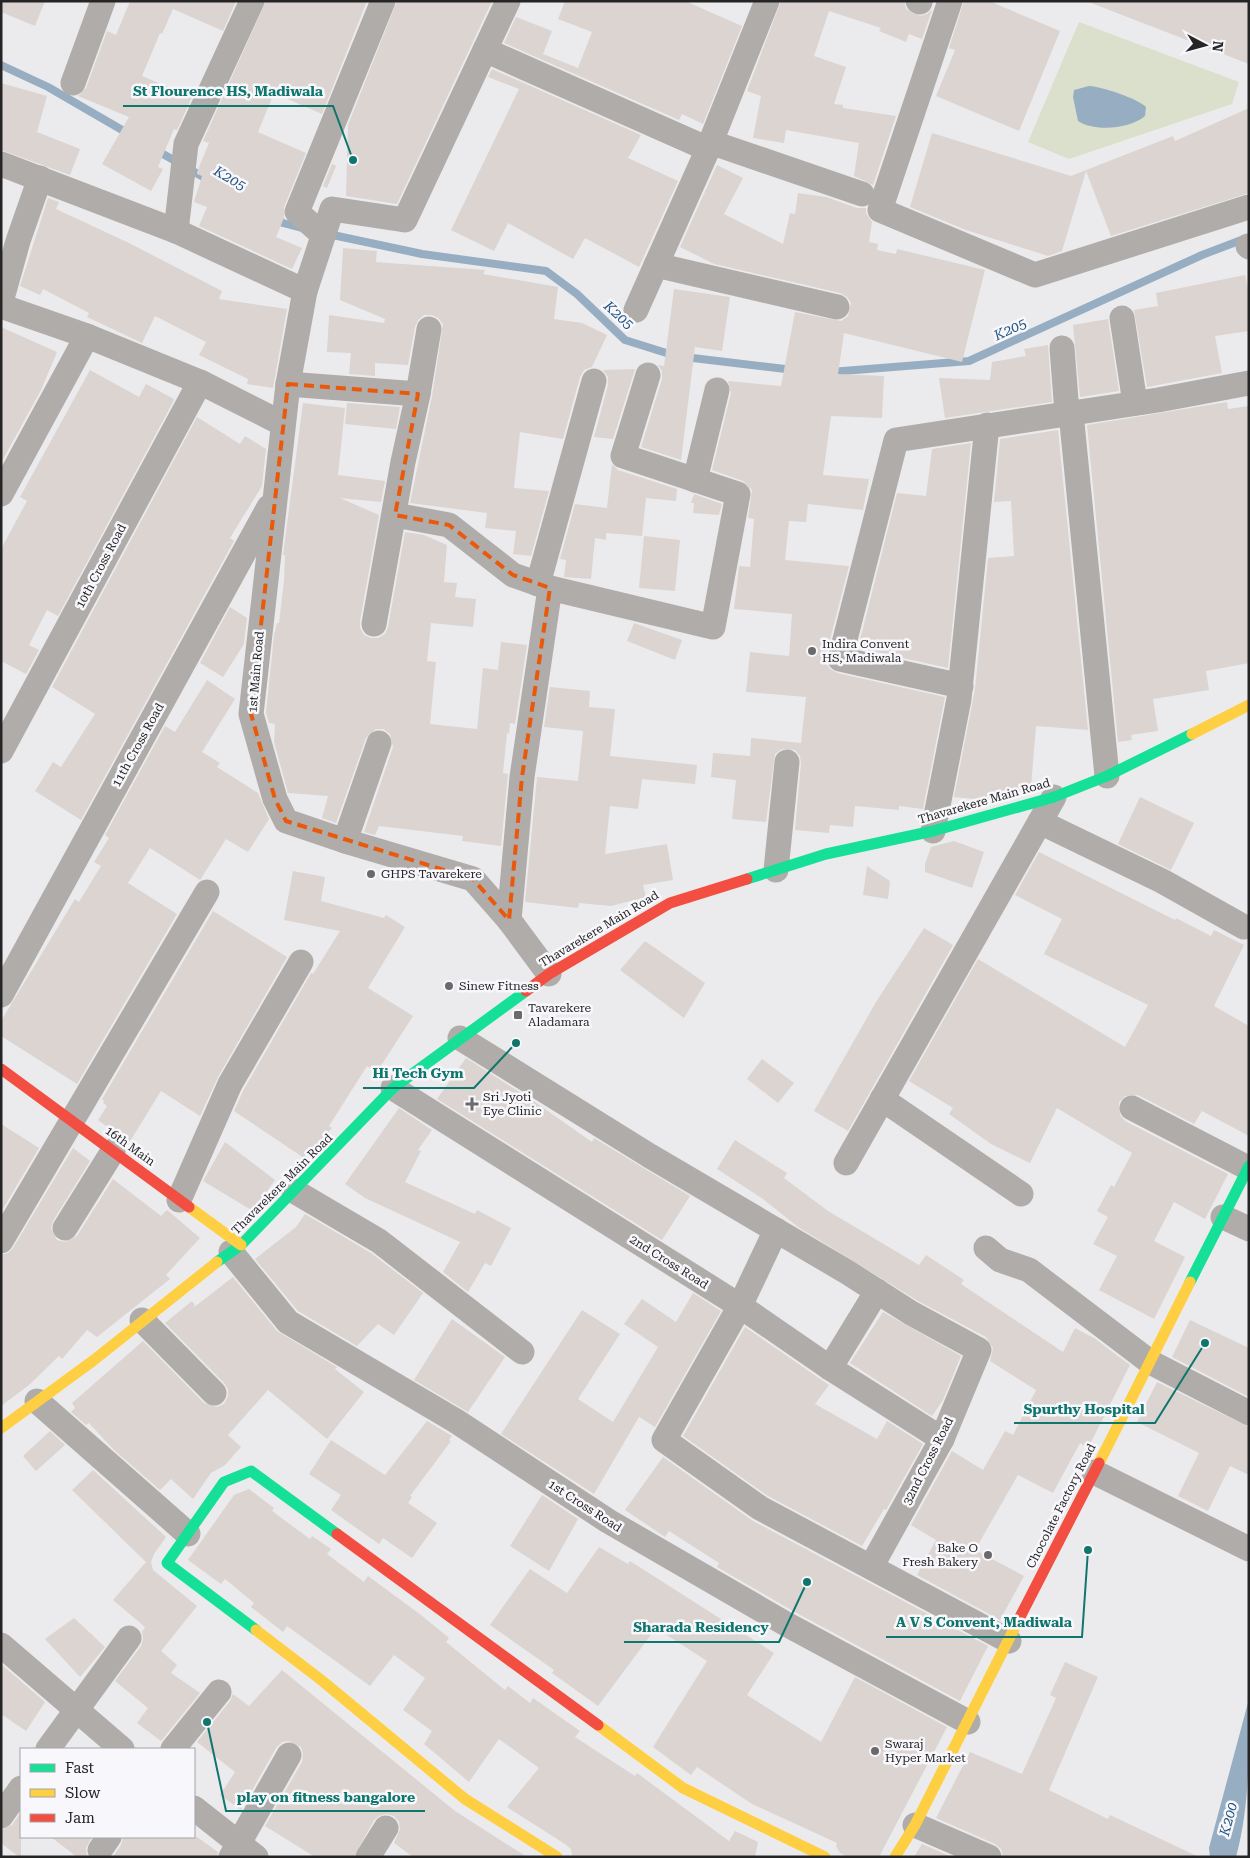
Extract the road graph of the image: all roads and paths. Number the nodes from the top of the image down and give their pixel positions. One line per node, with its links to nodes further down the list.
1 (103, 1): 8 (street)
2 (252, 1): 14 (street)
3 (383, 1): 15 (street)
4 (508, 1): 7 (street)
5 (767, 1): 9 (street)
6 (950, 1): 13 (street)
7 (485, 50): 9 (street); 15 (street, 1st Main Road)
8 (73, 82)
9 (709, 146): 12 (street); 16 (street)
10 (1, 164): 11 (street)
11 (40, 178): 14 (street); 18 (street)
12 (862, 194)
13 (1249, 207)
14 (176, 231): 17 (street)
15 (323, 235): 17 (street, 1st Main Road)
16 (656, 265): 19 (street); 20 (street)
17 (305, 291): 29 (street, 1st Main Road)
18 (1, 304): 23 (street)
19 (837, 307)
20 (636, 310)
21 (1122, 318): 32 (street)
22 (429, 329): 31 (street)
23 (88, 336): 27 (street); 37 (street)
24 (1062, 348): 33 (street)
25 (648, 376): 36 (street)
26 (594, 381): 40 (street)
27 (200, 382): 34 (street); 45 (street, 10th Cross Road)
28 (1249, 383): 32 (street)
29 (288, 384): 31 (street); 34 (street, 1st Main Road)
30 (717, 390): 36 (street)
31 (418, 394): 39 (street)
32 (1135, 403): 33 (street)
33 (1069, 413): 35 (street); 47 (street)
34 (283, 424): 38 (street, 1st Main Road)
35 (987, 425): 42 (street); 42 (street)
36 (695, 480): 40 (street)
37 (3, 487)
38 (276, 495): 51 (street, 1st Main Road); 58 (street, 11th Cross Road)
39 (395, 515): 40 (street); 41 (street)
40 (544, 586): 54 (street)
41 (374, 624)
42 (961, 686): 50 (street)
43 (1249, 705): 47 (street, Thavarekere Main Road)
44 (379, 743): 51 (street)
45 (1, 751)
46 (787, 762): 52 (street)
47 (1107, 776): 48 (street, Thavarekere Main Road)
48 (1054, 797): 49 (street); 50 (street, Thavarekere Main Road)
49 (1040, 822): 55 (street); 62 (street)
50 (933, 831): 52 (street, Thavarekere Main Road)
51 (344, 841): 54 (street, 1st Main Road)
52 (776, 870): 57 (street, Thavarekere Main Road)
53 (208, 892): 64 (street)
54 (509, 920): 57 (street, 1st Main Road)
55 (1244, 927)
56 (301, 962): 70 (street)
57 (549, 974): 59 (street, Thavarekere Main Road)
58 (1, 995)
59 (460, 1038): 61 (street, Thavarekere Main Road); 74 (street)
60 (1, 1069): 64 (street, 16th Main)
61 (393, 1088): 68 (street, Thavarekere Main Road); 79 (street, 2nd Cross Road)
62 (882, 1099): 66 (street); 69 (street)
63 (1132, 1108): 67 (street)
64 (71, 1120): 65 (street, 16th Main); 75 (street)
65 (113, 1151): 70 (street, 16th Main); 72 (street)
66 (846, 1162)
67 (1248, 1167): 71 (street, Chocolate Factory Road)
68 (294, 1191): 77 (street, Thavarekere Main Road); 81 (street)
69 (1020, 1194)
70 (179, 1200): 77 (street, 16th Main)
71 (1223, 1217): 73 (street); 82 (street, Chocolate Factory Road)
72 (65, 1228)
73 (1249, 1229)
74 (776, 1230): 78 (street); 79 (street)
75 (1, 1241)
76 (986, 1248): 82 (street)
77 (236, 1249): 80 (street, Thavarekere Main Road); 98 (street, 1st Cross Road)
78 (877, 1291): 83 (street); 88 (street, 32nd Cross Road)
79 (740, 1306): 83 (street, 2nd Cross Road); 92 (street)
80 (142, 1320): 84 (street); 85 (street, Thavarekere Main Road)
81 (522, 1352)
82 (1150, 1362): 86 (street); 89 (street, Chocolate Factory Road)
83 (830, 1368): 88 (street, 2nd Cross Road)
84 (214, 1393)
85 (37, 1401): 87 (street, Thavarekere Main Road); 90 (street)
86 (1249, 1412)
87 (1, 1428)
88 (942, 1439): 92 (street, 32nd Cross Road)
89 (1094, 1472): 91 (street); 94 (street, Chocolate Factory Road)
90 (188, 1534): 110 (street); 111 (street)
91 (1249, 1549)
92 (871, 1567): 94 (street)
93 (130, 1638): 97 (street)
94 (1009, 1640): 98 (street, Chocolate Factory Road)
95 (1, 1644): 97 (street)
96 (219, 1692): 101 (street)
97 (76, 1709): 99 (street); 100 (street)
98 (968, 1722): 106 (street, Chocolate Factory Road)
99 (49, 1748)
100 (121, 1748)
101 (174, 1748)
102 (289, 1755): 108 (street)
103 (20, 1789): 105 (street)
104 (195, 1809): 108 (street)
105 (1, 1816)
106 (915, 1825): 112 (street, Chocolate Factory Road); 113 (street)
107 (386, 1828): 109 (street)
108 (241, 1852)
109 (368, 1857)
110 (557, 1857)
111 (825, 1857)
112 (895, 1857)
113 (989, 1857)

